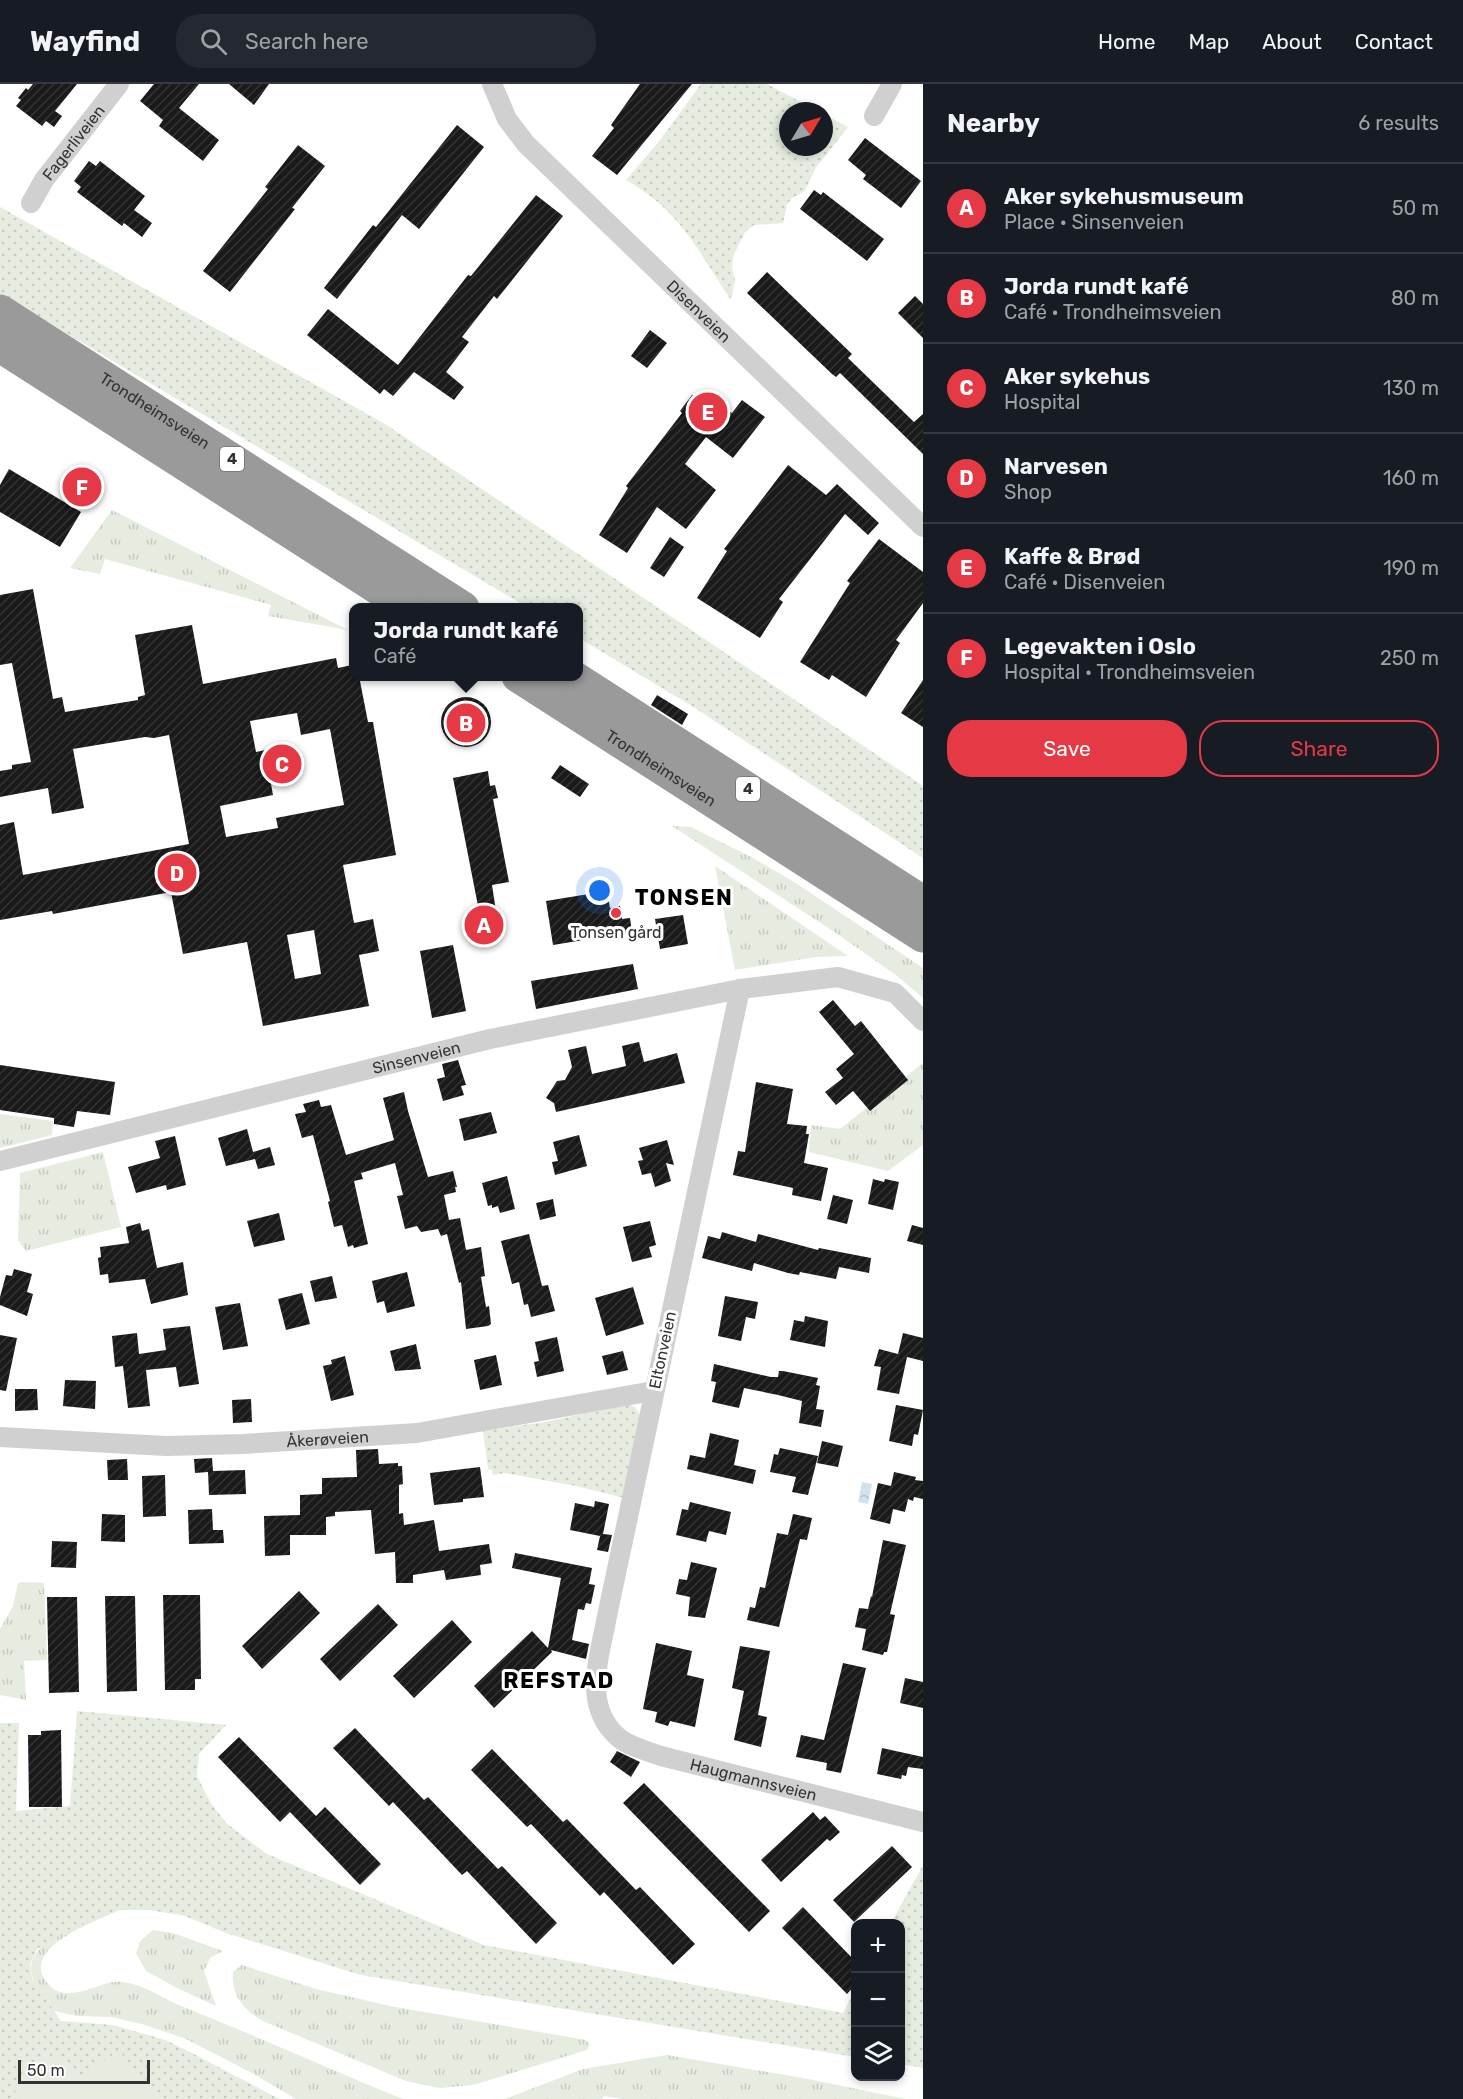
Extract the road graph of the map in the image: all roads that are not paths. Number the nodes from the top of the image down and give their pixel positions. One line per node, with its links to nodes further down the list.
1 (119, 84): 5 (street, Fagerliveien)
2 (492, 84): 8 (street, Disenveien)
3 (892, 84): 4 (street)
4 (874, 116)
5 (31, 203)
6 (0, 311): 10 (highway, Trondheimsveien / 4)
7 (0, 346): 9 (highway, Trondheimsveien / 4)
8 (923, 527)
9 (401, 603)
10 (456, 603)
11 (526, 681): 14 (highway, Trondheimsveien / 4)
12 (580, 681): 13 (highway, Trondheimsveien / 4)
13 (923, 902)
14 (923, 936)
15 (740, 989): 16 (street, Sinsenveien); 17 (street, Sinsenveien); 18 (street, Eltonveien)
16 (923, 1021)
17 (0, 1161)
18 (653, 1391): 19 (street, Åkerøveien); 20 (street, Eltonveien)
19 (0, 1437)
20 (599, 1712): 21 (street, Haugmannsveien)
21 (923, 1822)

